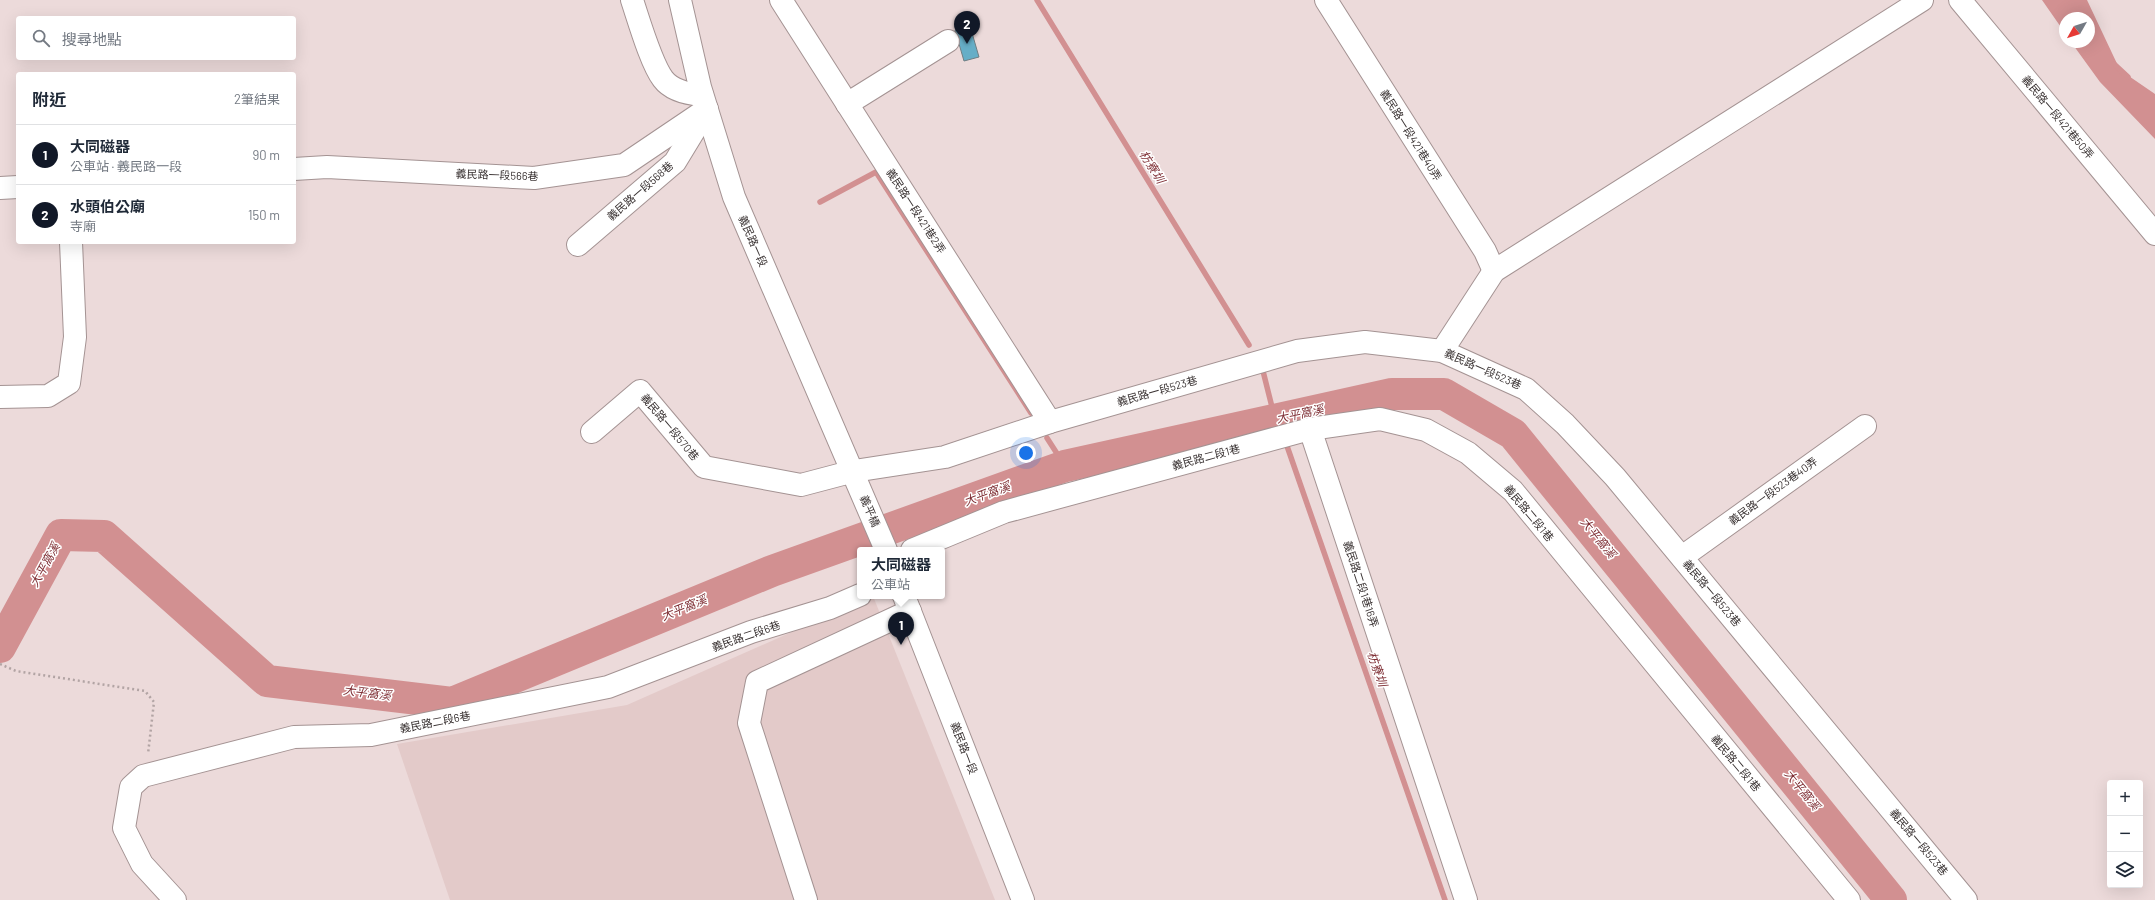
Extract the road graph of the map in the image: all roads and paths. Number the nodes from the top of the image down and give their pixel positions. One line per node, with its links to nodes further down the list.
1 (632, 0): 8 (street)
2 (680, 0): 8 (street, 義民路一段)
3 (781, 0): 9 (street, 義民路一段421巷2弄)
4 (1326, 0): 16 (street, 義民路一段421巷40弄)
5 (1922, 0): 16 (street)
6 (1960, 0): 13 (street, 義民路一段421巷50弄)
7 (948, 41): 9 (street)
8 (704, 102): 10 (street, 義民路一段566巷); 15 (street, 義民路一段568巷); 23 (street, 義民路一段)
9 (848, 104): 19 (street, 義民路一段421巷2弄)
10 (296, 169)
11 (16, 187): 12 (street)
12 (0, 188)
13 (2155, 234)
14 (71, 244): 18 (street)
15 (578, 245)
16 (1494, 271): 17 (street)
17 (1442, 351): 19 (street, 義民路一段523巷); 26 (street, 義民路一段523巷)
18 (0, 398)
19 (1050, 422): 23 (street, 義民路一段523巷)
20 (1865, 426): 26 (street, 義民路一段523巷40弄)
21 (1310, 428): 25 (street, 義民路二段1巷); 34 (street, 義民路二段1巷16弄); 35 (street, 義民路二段1巷)
22 (592, 432): 23 (street, 義民路一段570巷)
23 (854, 471): 24 (street, 義平橋)
24 (885, 547)
25 (919, 547)
26 (1682, 557): 36 (street, 義民路一段523巷)
27 (857, 596): 30 (street, 義民路二段6巷)
28 (907, 603): 32 (street); 33 (street, 義民路一段)
29 (0, 664): 30 (path)
30 (154, 773): 31 (street, 義民路二段6巷)
31 (175, 900)
32 (806, 900)
33 (1023, 900)
34 (1466, 900)
35 (1849, 900)
36 (1966, 900)

